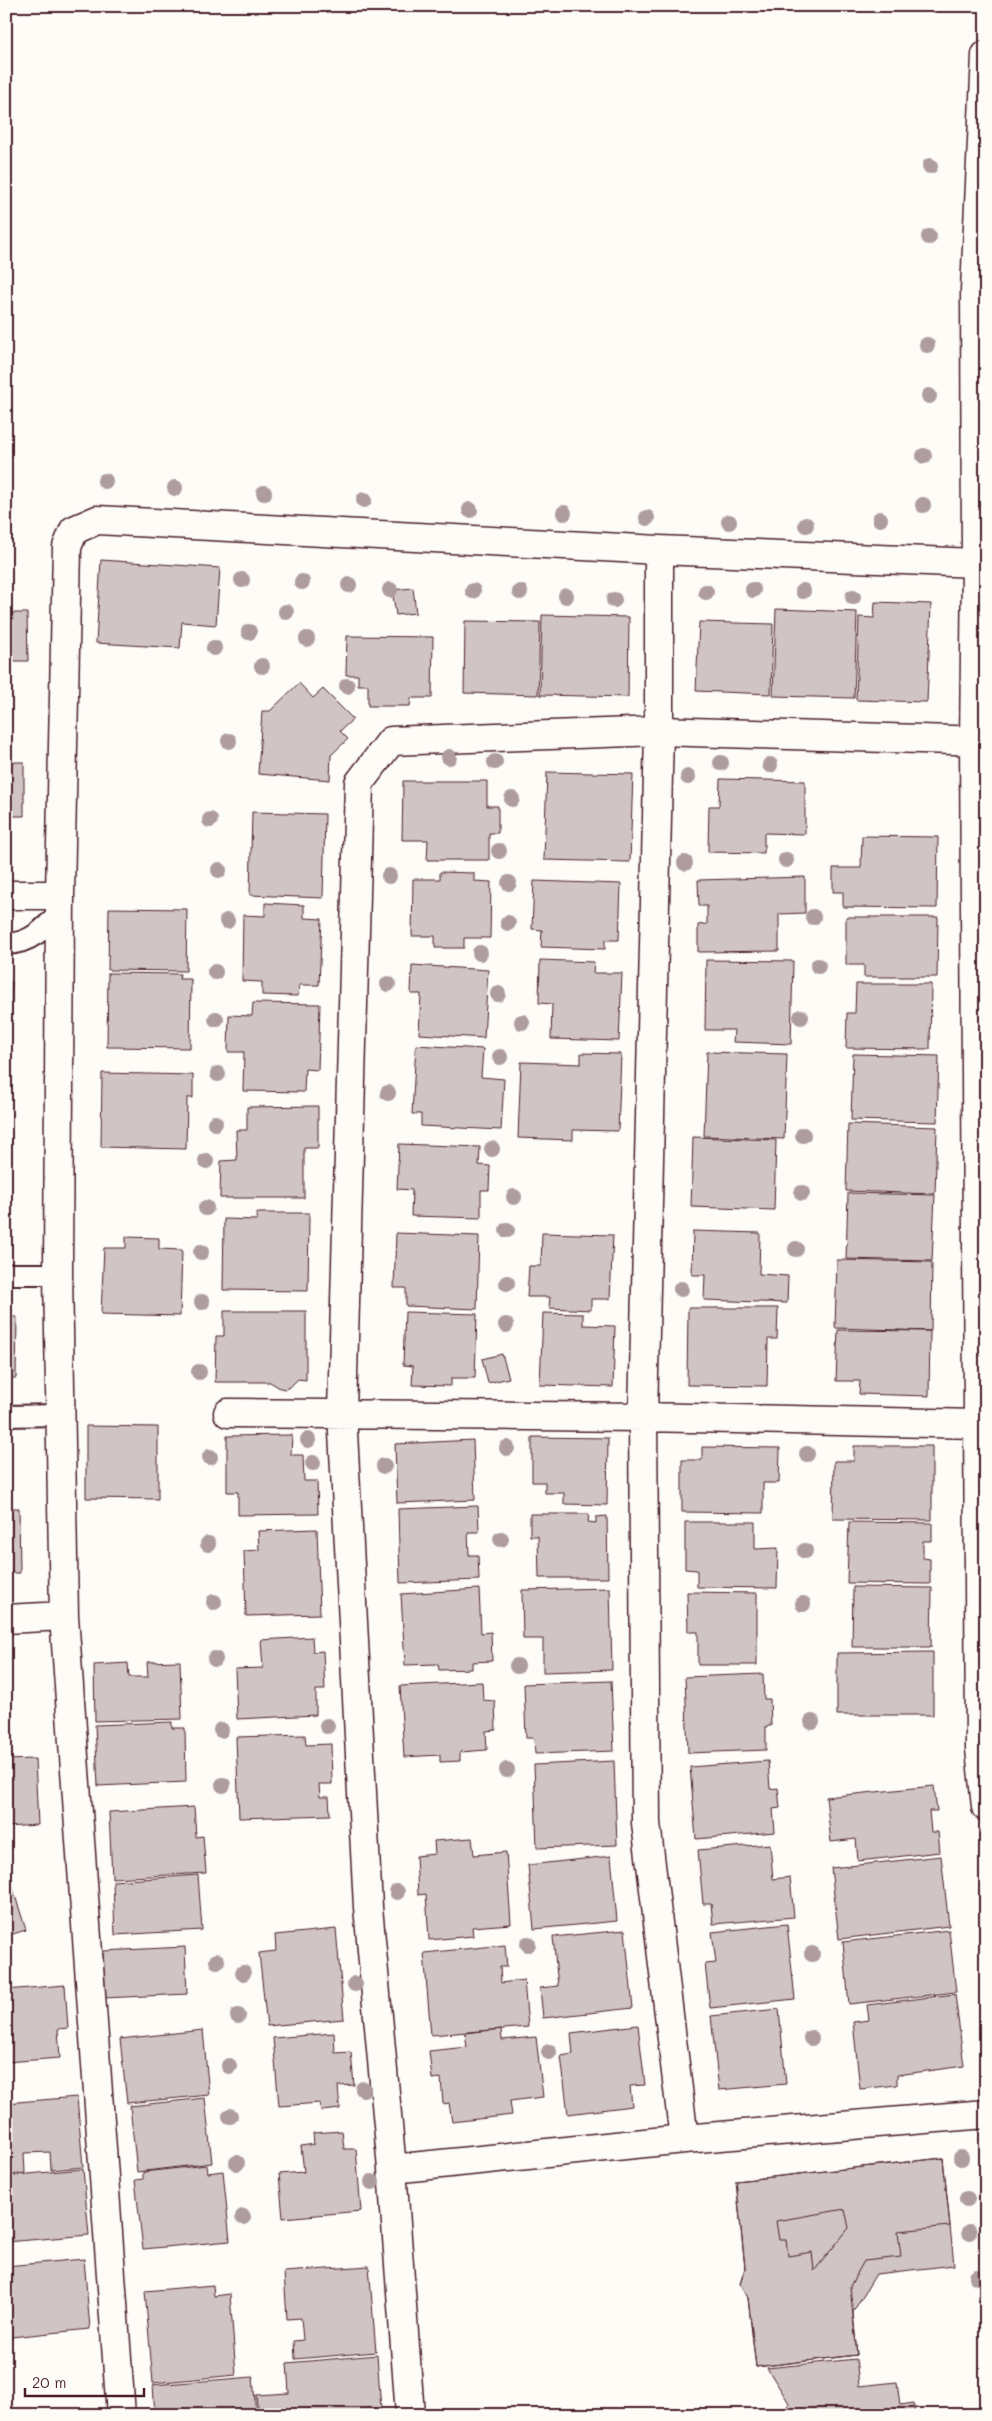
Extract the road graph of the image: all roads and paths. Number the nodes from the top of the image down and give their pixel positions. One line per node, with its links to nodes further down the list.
1 (986, 55): 2 (street)
2 (980, 291): 4 (street)
3 (659, 550): 4 (street); 5 (street); 8 (street)
4 (976, 563): 6 (street)
5 (659, 731): 6 (street); 13 (street); 16 (street)
6 (980, 741): 17 (street)
7 (6, 895): 8 (street)
8 (60, 903): 9 (lane); 11 (street)
9 (6, 944)
10 (6, 1274): 11 (lane)
11 (58, 1274): 14 (street)
12 (228, 1413): 13 (street)
13 (342, 1414): 16 (street); 24 (street)
14 (60, 1415): 15 (lane); 18 (street)
15 (6, 1416)
16 (643, 1417): 17 (street); 23 (street)
17 (978, 1424): 20 (street)
18 (64, 1616): 19 (street); 25 (street)
19 (6, 1619)
20 (983, 1749): 21 (street)
21 (986, 1807)
22 (986, 2114): 23 (street)
23 (684, 2139): 24 (street)
24 (392, 2169): 26 (street)
25 (121, 2415)
26 (410, 2415)

